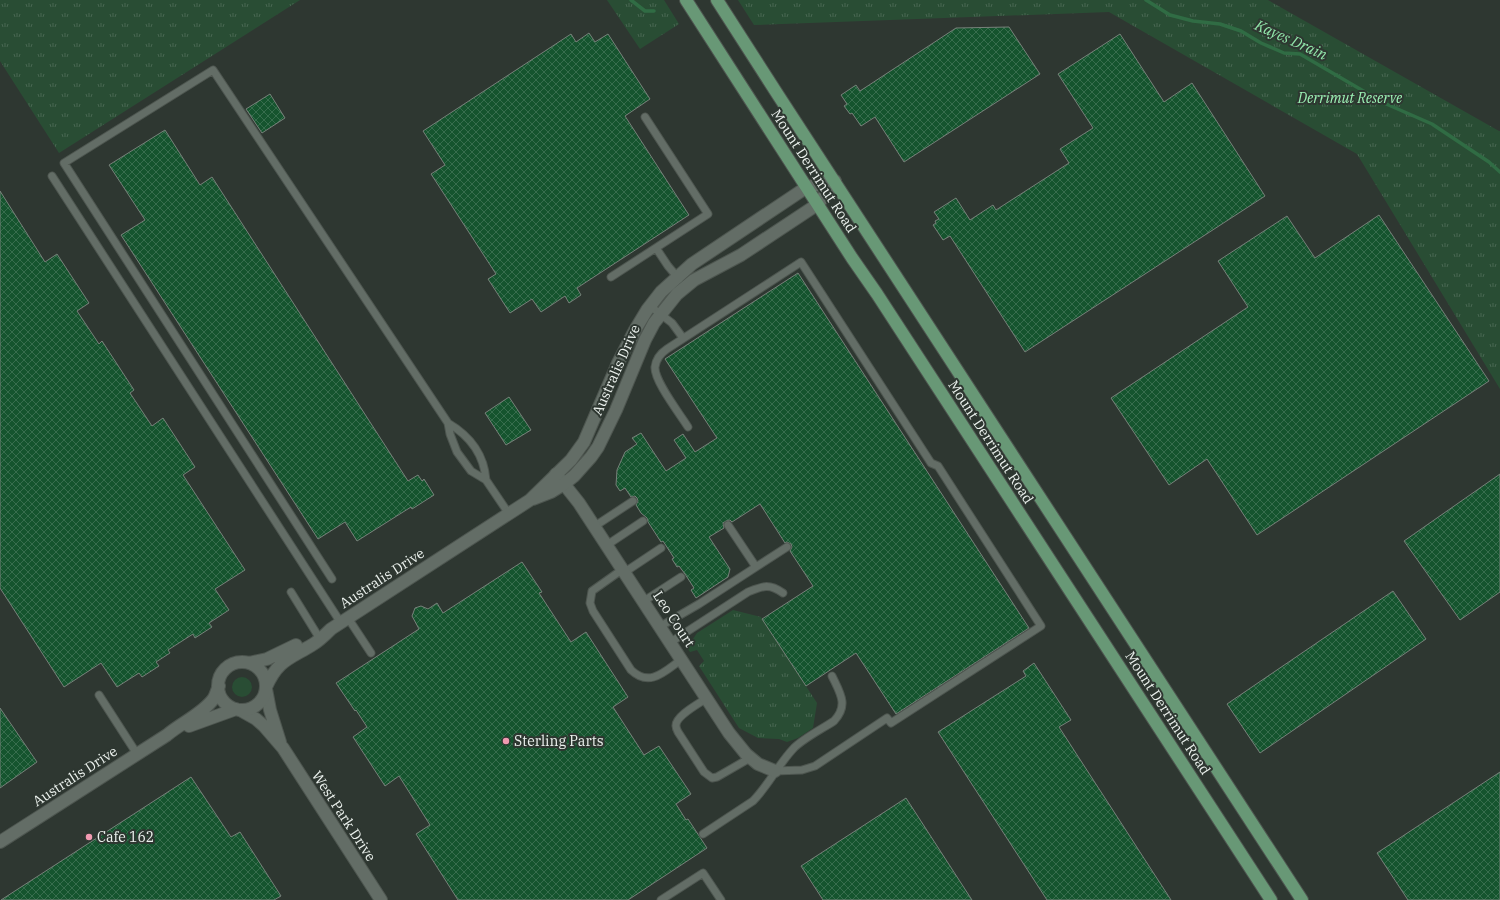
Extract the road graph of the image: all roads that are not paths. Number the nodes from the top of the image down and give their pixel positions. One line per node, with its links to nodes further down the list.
1 (686, 0): 6 (main road, Mount Derrimut Road)
2 (717, 0): 5 (main road, Mount Derrimut Road)
3 (645, 117): 8 (lane)
4 (52, 176): 36 (lane)
5 (835, 181): 6 (street); 7 (street); 60 (main road, Mount Derrimut Road)
6 (807, 187): 7 (main road, Mount Derrimut Road); 9 (street, Australis Drive)
7 (818, 204): 11 (street, Australis Drive); 59 (main road, Mount Derrimut Road)
8 (656, 248): 9 (lane); 10 (lane)
9 (677, 276): 11 (lane); 12 (street, Australis Drive)
10 (611, 277)
11 (686, 287): 13 (street, Australis Drive)
12 (650, 306): 13 (lane); 17 (street, Australis Drive)
13 (661, 314): 14 (lane); 19 (street, Australis Drive)
14 (683, 338): 16 (lane); 53 (lane)
15 (448, 423): 18 (lane); 18 (lane); 32 (lane)
16 (688, 427)
17 (556, 474): 19 (street, Leo Court); 20 (street, Australis Drive)
18 (486, 480): 22 (lane)
19 (564, 484): 20 (street, Australis Drive); 25 (street, Leo Court)
20 (530, 500): 22 (street, Australis Drive)
21 (633, 501): 25 (lane)
22 (509, 514): 36 (street, Australis Drive)
23 (643, 522): 26 (lane)
24 (728, 525): 29 (lane)
25 (595, 526): 26 (street, Leo Court)
26 (607, 545): 30 (street, Leo Court)
27 (787, 547): 29 (lane)
28 (661, 548): 30 (lane)
29 (756, 568): 37 (lane)
30 (624, 570): 35 (street, Leo Court); 41 (lane)
31 (681, 577): 35 (lane)
32 (332, 579)
33 (291, 592): 38 (lane)
34 (783, 593): 39 (lane)
35 (644, 601): 37 (street, Leo Court)
36 (340, 623): 38 (street, Australis Drive); 40 (lane)
37 (661, 626): 39 (street, Leo Court)
38 (319, 636): 42 (street, Australis Drive); 45 (street, Australis Drive)
39 (671, 642): 41 (street, Leo Court)
40 (371, 653)
41 (682, 659): 47 (street, Leo Court)
42 (249, 664): 44 (street); 45 (street)
43 (832, 676): 53 (lane)
44 (218, 686): 48 (street); 49 (street, Australis Drive)
45 (266, 688): 48 (street); 50 (street, West Park Drive)
46 (99, 695): 51 (lane)
47 (707, 698): 52 (street, Leo Court); 52 (lane)
48 (238, 710): 49 (street, Australis Drive); 50 (street, West Park Drive)
49 (167, 735): 51 (street, Australis Drive)
50 (283, 748): 56 (street, West Park Drive)
51 (137, 754): 55 (street, Australis Drive)
52 (750, 758): 53 (street, Leo Court)
53 (775, 771): 54 (lane)
54 (702, 834)
55 (0, 842)
56 (381, 900)
57 (661, 900): 58 (lane)
58 (721, 900)
59 (1271, 900)
60 (1302, 900)

